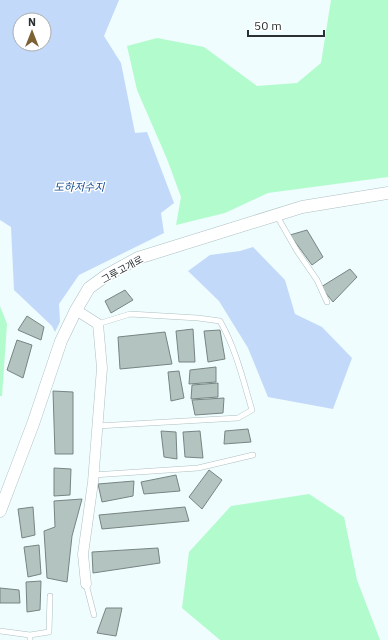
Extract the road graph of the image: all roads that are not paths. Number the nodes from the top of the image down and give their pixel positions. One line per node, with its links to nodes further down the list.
1 (388, 193): 2 (street, 그루고개로)
2 (277, 215): 3 (lane); 4 (street, 그루고개로)
3 (327, 302)
4 (76, 310): 5 (street); 9 (street, 그루고개로)
5 (98, 324): 6 (street); 6 (lane)
6 (97, 426): 8 (street)
7 (253, 455): 8 (lane)
8 (93, 474): 10 (street)
9 (0, 511)
10 (86, 584): 12 (lane)
11 (50, 596): 14 (lane)
12 (94, 615)
13 (0, 631): 14 (lane)
14 (30, 637)

